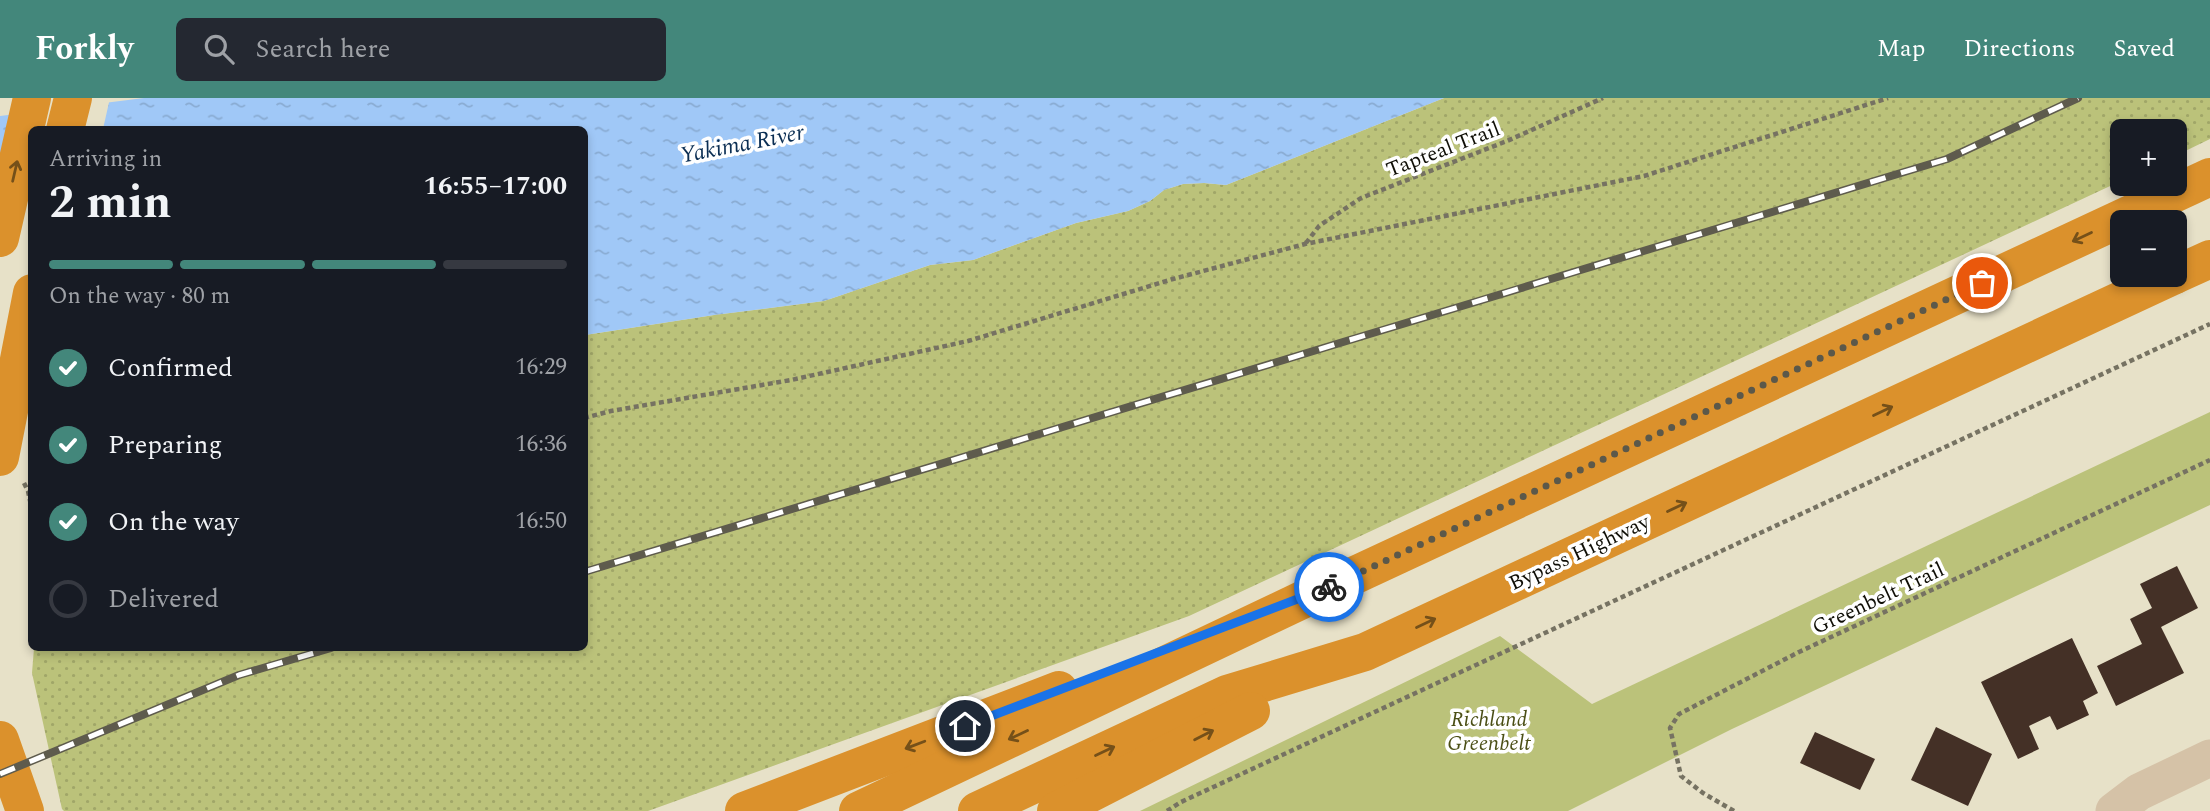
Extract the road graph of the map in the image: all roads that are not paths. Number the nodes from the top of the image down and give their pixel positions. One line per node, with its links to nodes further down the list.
1 (32, 98): 5 (highway, one-way to 1)
2 (73, 98): 3 (highway)
3 (66, 126)
4 (2210, 177): 11 (highway, one-way to 11)
5 (0, 238)
6 (2210, 258): 7 (highway, Bypass Highway)
7 (2187, 269)
8 (2149, 287): 12 (highway, Bypass Highway, one-way to 8)
9 (28, 314): 10 (highway)
10 (0, 457)
11 (1323, 590): 16 (highway, one-way to 16); 17 (highway, one-way to 17)
12 (1364, 652): 18 (highway, Bypass Highway, one-way to 12); 19 (highway, one-way to 12)
13 (0, 740): 15 (highway)
14 (2210, 758): 20 (street)
15 (25, 811)
16 (744, 811)
17 (858, 811)
18 (977, 811)
19 (1056, 811)
20 (2114, 811)

